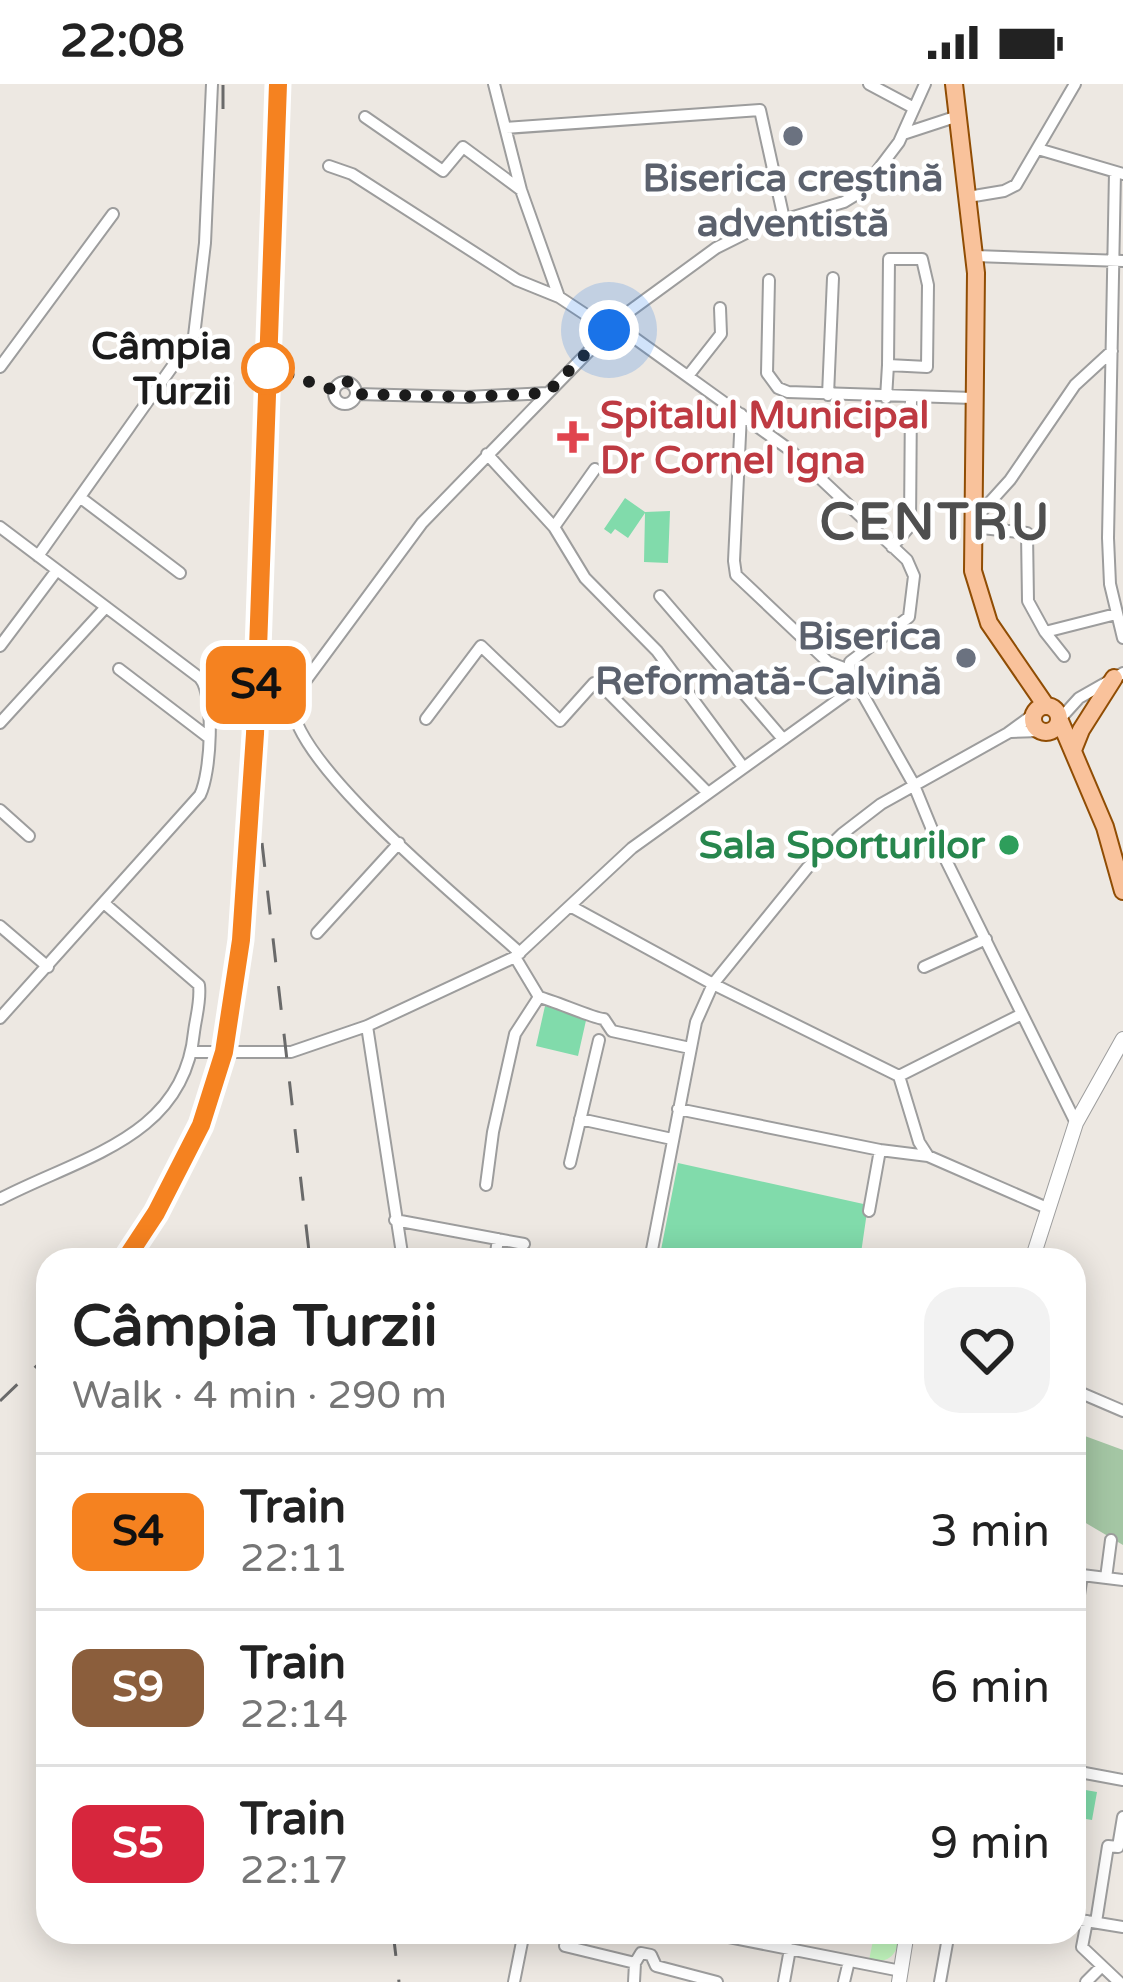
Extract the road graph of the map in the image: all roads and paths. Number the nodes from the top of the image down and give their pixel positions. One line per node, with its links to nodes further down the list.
1 (212, 84): 40 (street)
2 (494, 84): 10 (street)
3 (869, 84): 7 (street)
4 (925, 84): 7 (street)
5 (954, 84): 8 (main road)
6 (1076, 84): 13 (street)
7 (912, 112): 11 (street); 12 (street)
8 (958, 116): 11 (street); 17 (main road)
9 (365, 117): 16 (street)
10 (506, 128): 16 (street); 19 (street)
11 (921, 128): 12 (street)
12 (903, 134): 19 (street)
13 (1038, 149): 15 (street); 17 (street)
14 (329, 166): 24 (street)
15 (1119, 173): 21 (street)
16 (521, 190): 24 (street)
17 (968, 196): 20 (main road)
18 (113, 214): 29 (street)
19 (784, 219): 26 (street)
20 (975, 256): 21 (street); 36 (main road)
21 (1118, 261): 27 (street)
22 (833, 278): 33 (street)
23 (769, 280): 33 (street)
24 (559, 297): 26 (street)
25 (720, 308): 30 (street)
26 (612, 327): 30 (street); 31 (street)
27 (1112, 352): 41 (street); 50 (street)
28 (888, 365): 28 (street); 34 (street)
29 (0, 368)
30 (688, 376): 37 (street)
31 (547, 393): 32 (street); 38 (street)
32 (357, 394)
33 (829, 395): 34 (street)
34 (886, 398): 35 (street)
35 (910, 398): 36 (street); 44 (street)
36 (973, 398): 41 (main road)
37 (741, 413): 44 (street); 58 (street)
38 (487, 454): 43 (street); 75 (street)
39 (596, 469): 43 (street)
40 (81, 498): 45 (street); 47 (street)
41 (971, 522): 53 (street); 63 (main road)
42 (0, 527): 45 (street)
43 (554, 527): 69 (street)
44 (892, 547): 58 (street)
45 (38, 556): 46 (street)
46 (57, 570): 49 (street); 52 (street)
47 (180, 573)
48 (660, 596): 67 (street)
49 (106, 607): 62 (street); 66 (street)
50 (1116, 614): 53 (street); 54 (street)
51 (0, 615): 52 (street)
52 (15, 626): 55 (street)
53 (1045, 632): 56 (street)
54 (1123, 638)
55 (0, 646)
56 (1064, 656)
57 (119, 669): 66 (street)
58 (849, 670): 60 (street)
59 (1119, 675): 63 (street); 68 (main road)
60 (856, 687): 67 (street); 71 (street)
61 (0, 701): 62 (street)
62 (11, 710): 65 (street)
63 (1046, 718): 68 (main road); 70 (main road); 71 (street)
64 (426, 719): 72 (street)
65 (0, 723)
66 (208, 737): 77 (street)
67 (783, 739): 69 (street)
68 (1073, 750): 70 (main road)
69 (742, 767): 72 (street)
70 (1081, 769): 76 (main road)
71 (913, 783): 81 (street); 85 (street)
72 (707, 792): 78 (street)
73 (0, 810): 74 (street)
74 (29, 836)
75 (398, 843): 80 (street); 82 (street)
76 (1123, 891)
77 (106, 904): 83 (street); 95 (street)
78 (572, 907): 82 (street); 85 (street)
79 (0, 926): 83 (street)
80 (317, 933)
81 (986, 939): 84 (street); 87 (street)
82 (518, 955): 86 (street); 90 (street)
83 (49, 967): 88 (street)
84 (923, 967)
85 (713, 984): 94 (street); 96 (street)
86 (539, 997): 89 (street); 104 (street)
87 (1022, 1014): 96 (street); 99 (street)
88 (0, 1018)
89 (595, 1020): 91 (street); 93 (street)
90 (367, 1026): 95 (street); 108 (street)
91 (611, 1031): 93 (street); 94 (street)
92 (1123, 1039): 99 (street)
93 (598, 1040): 98 (street)
94 (690, 1048): 97 (street)
95 (194, 1052): 105 (street)
96 (899, 1076): 102 (street)
97 (678, 1109): 100 (street); 101 (street)
98 (580, 1119): 100 (street); 103 (street)
99 (1076, 1123): 106 (street)
100 (672, 1139): 113 (street)
101 (880, 1150): 102 (street); 107 (street)
102 (928, 1156): 106 (street)
103 (570, 1162)
104 (486, 1184)
105 (0, 1199)
106 (1047, 1208): 114 (street)
107 (868, 1211)
108 (395, 1220): 109 (street); 111 (street)
109 (498, 1239): 110 (street); 112 (street)
110 (524, 1244)
111 (401, 1248)
112 (497, 1248)
113 (652, 1248)
114 (1035, 1248)
115 (1086, 1395): 116 (street)
116 (1123, 1411)
117 (1111, 1540): 119 (street)
118 (1086, 1575): 119 (street)
119 (1106, 1578): 120 (street)
120 (1123, 1580)
121 (1086, 1773): 122 (street)
122 (1123, 1780)
123 (1123, 1816): 124 (street)
124 (1086, 1921): 125 (street)
125 (1122, 1923)
126 (522, 1944): 137 (street)
127 (764, 1944): 132 (street)
128 (905, 1944): 136 (street)
129 (947, 1944): 142 (street)
130 (1082, 1944): 135 (street)
131 (566, 1946): 134 (street)
132 (790, 1949): 133 (street); 140 (street)
133 (848, 1960): 136 (street); 141 (street)
134 (635, 1963): 138 (street); 139 (street)
135 (1102, 1966): 143 (street); 144 (street)
136 (900, 1976)
137 (514, 1982)
138 (634, 1982)
139 (717, 1982)
140 (784, 1982)
141 (844, 1982)
142 (940, 1982)
143 (1086, 1982)
144 (1119, 1982)

